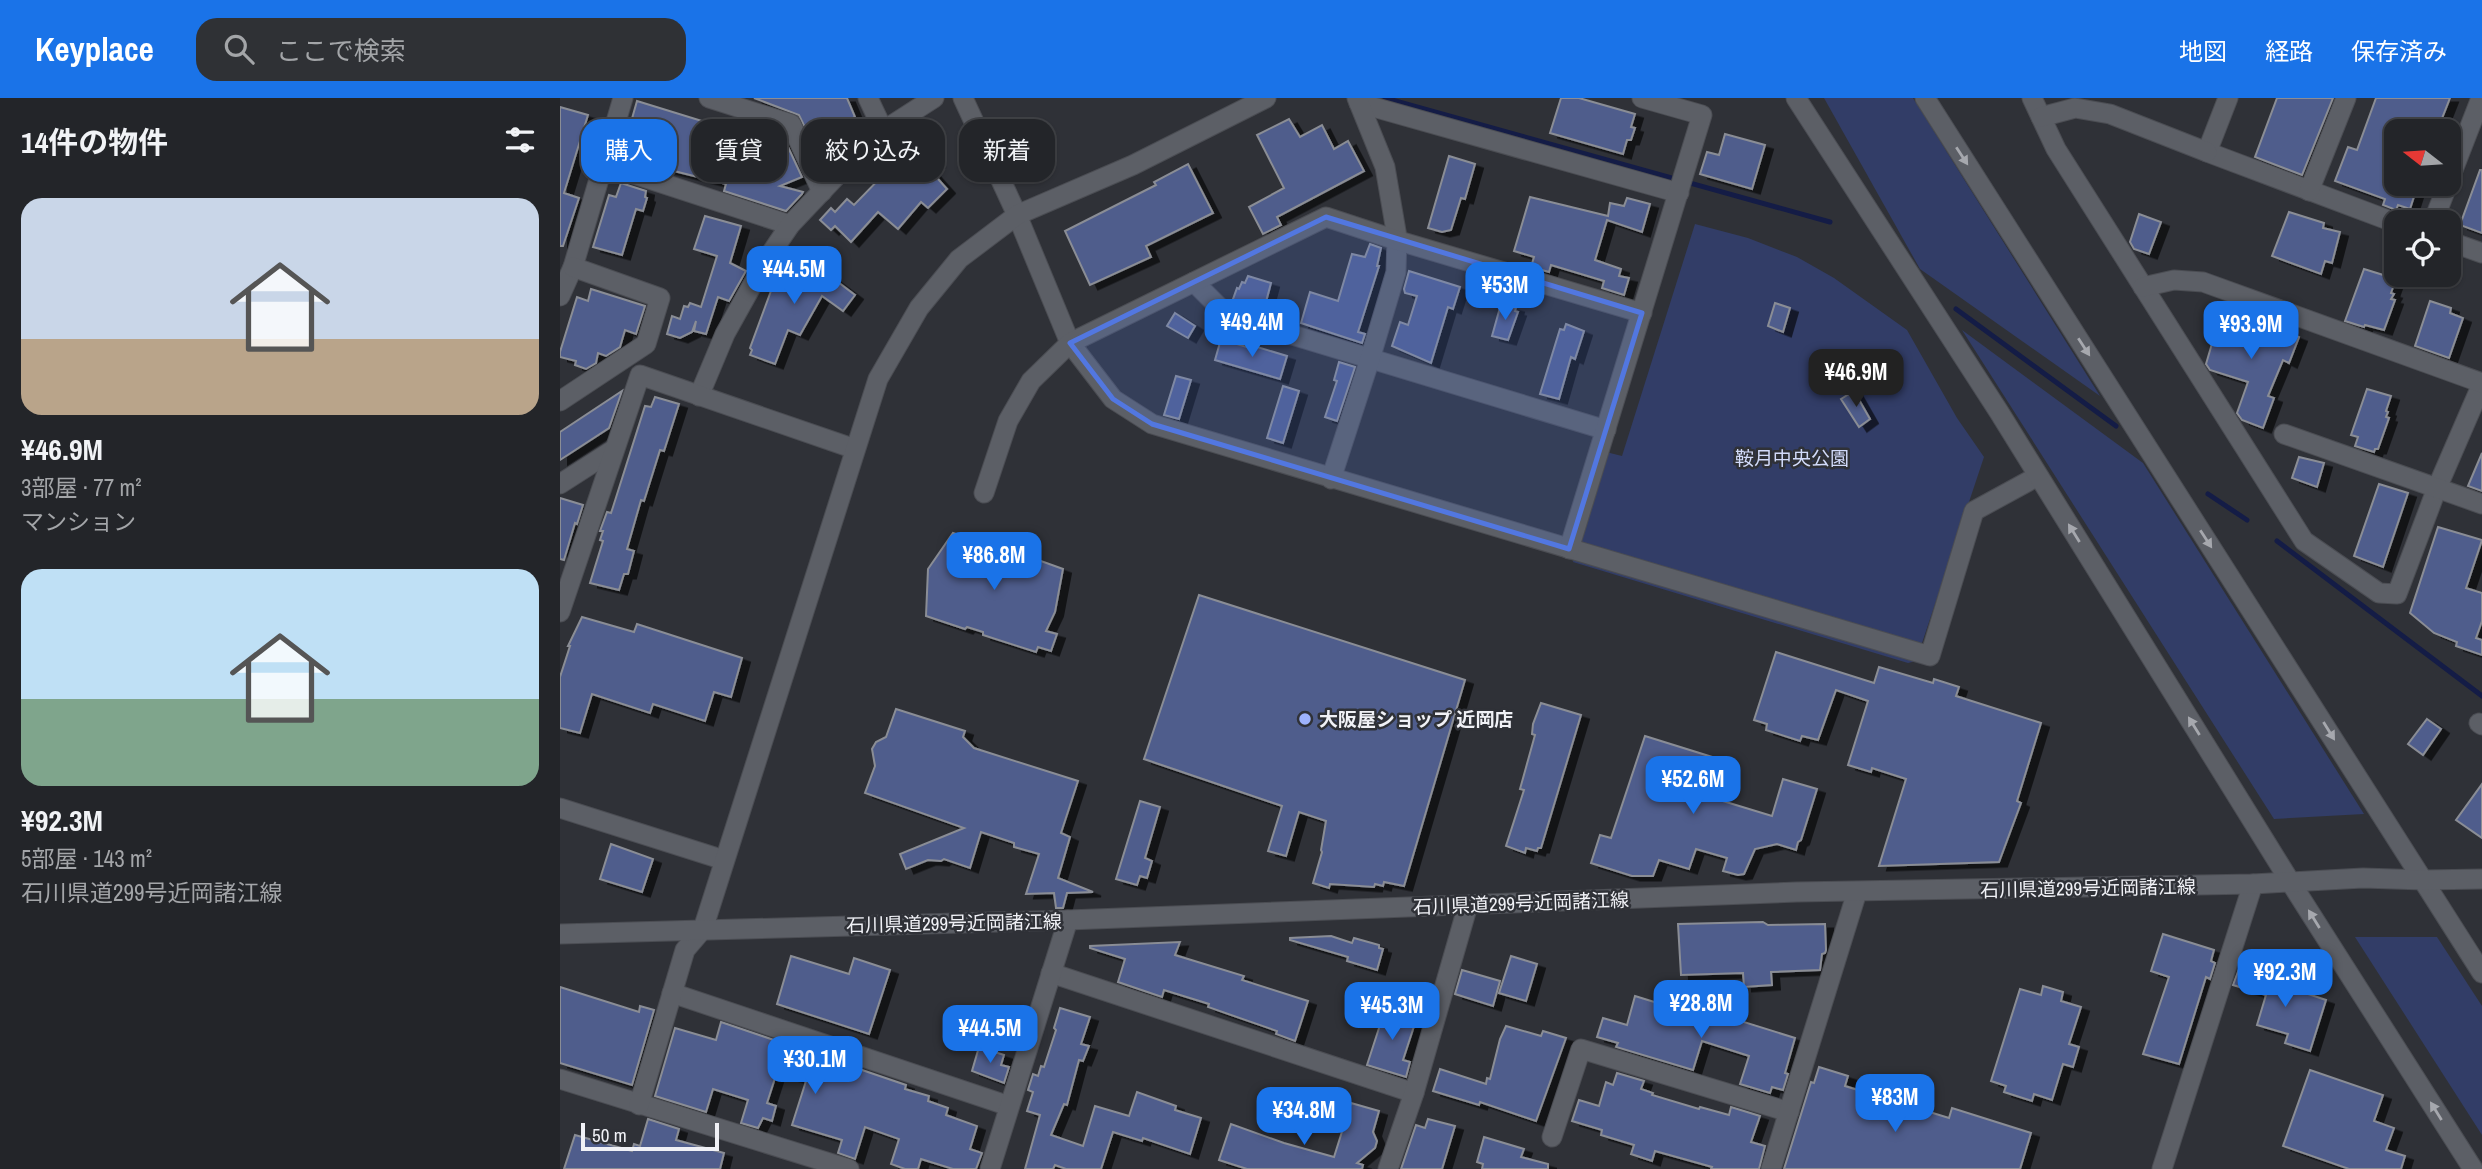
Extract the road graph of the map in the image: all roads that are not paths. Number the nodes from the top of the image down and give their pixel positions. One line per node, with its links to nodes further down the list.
1 (623, 98): 17 (street)
2 (709, 98): 26 (street)
3 (868, 98): 18 (street)
4 (934, 98): 19 (street)
5 (963, 98): 28 (street)
6 (1266, 98): 28 (street)
7 (1642, 98): 27 (street)
8 (1796, 98): 48 (street)
9 (1925, 98): 59 (street, one-way to 59)
10 (2032, 98): 16 (street)
11 (2228, 98): 21 (street)
12 (2346, 98): 25 (street)
13 (2481, 98): 20 (street)
14 (1358, 101): 27 (street); 31 (street)
15 (2106, 105): 16 (street); 21 (street)
16 (2041, 117): 36 (street)
17 (617, 119)
18 (878, 119)
19 (903, 119)
20 (2461, 150)
21 (2207, 152): 25 (street)
22 (598, 182): 34 (street)
23 (658, 182): 30 (street)
24 (832, 182): 26 (street)
25 (2309, 191): 29 (street)
26 (822, 192): 30 (street)
27 (1679, 193): 38 (street)
28 (1017, 215): 39 (street); 46 (street)
29 (2384, 219)
30 (790, 225): 42 (street)
31 (1396, 240): 35 (street); 38 (street); 40 (street)
32 (2461, 246): 33 (street)
33 (2482, 253)
34 (573, 267): 37 (street); 43 (street)
35 (1194, 282): 39 (street); 40 (street)
36 (2143, 287): 41 (street); 51 (street)
37 (560, 296)
38 (1642, 313): 44 (street)
39 (1070, 343): 49 (street); 52 (street)
40 (1370, 359): 44 (street); 49 (street)
41 (2482, 383): 51 (street)
42 (699, 396): 46 (street); 47 (street)
43 (560, 401)
44 (1606, 430): 54 (street)
45 (2284, 434): 51 (street)
46 (855, 449): 57 (street)
47 (613, 450): 50 (street); 55 (street)
48 (2038, 476): 54 (street); 60 (street, one-way to 48)
49 (1331, 479): 54 (street)
50 (560, 484)
51 (2438, 488): 53 (street)
52 (984, 493)
53 (2482, 504)
54 (1569, 549)
55 (560, 612)
56 (560, 807): 57 (street)
57 (724, 860): 65 (street)
58 (2482, 879): 59 (street, 石川県道299号近岡諸江線)
59 (2424, 880): 60 (street, 石川県道299号近岡諸江線); 68 (street)
60 (2291, 883): 61 (street, 石川県道299号近岡諸江線); 81 (street, one-way to 60)
61 (2253, 884): 62 (street, 石川県道299号近岡諸江線); 80 (street)
62 (1857, 892): 63 (street, 石川県道299号近岡諸江線); 74 (street)
63 (1468, 905): 64 (street, 石川県道299号近岡諸江線); 71 (street)
64 (1068, 920): 65 (street, 石川県道299号近岡諸江線); 67 (street)
65 (703, 929): 66 (street, 石川県道299号近岡諸江線); 69 (street)
66 (560, 934)
67 (1051, 973): 71 (street); 73 (street)
68 (2482, 973)
69 (672, 993): 72 (street); 73 (street)
70 (560, 1079): 72 (street)
71 (1414, 1093): 78 (street)
72 (639, 1105): 76 (street)
73 (1009, 1106): 77 (street)
74 (1789, 1112): 75 (street); 79 (street)
75 (1552, 1138)
76 (849, 1169)
77 (990, 1169)
78 (1388, 1169)
79 (1771, 1169)
80 (2162, 1169)
81 (2473, 1169)

